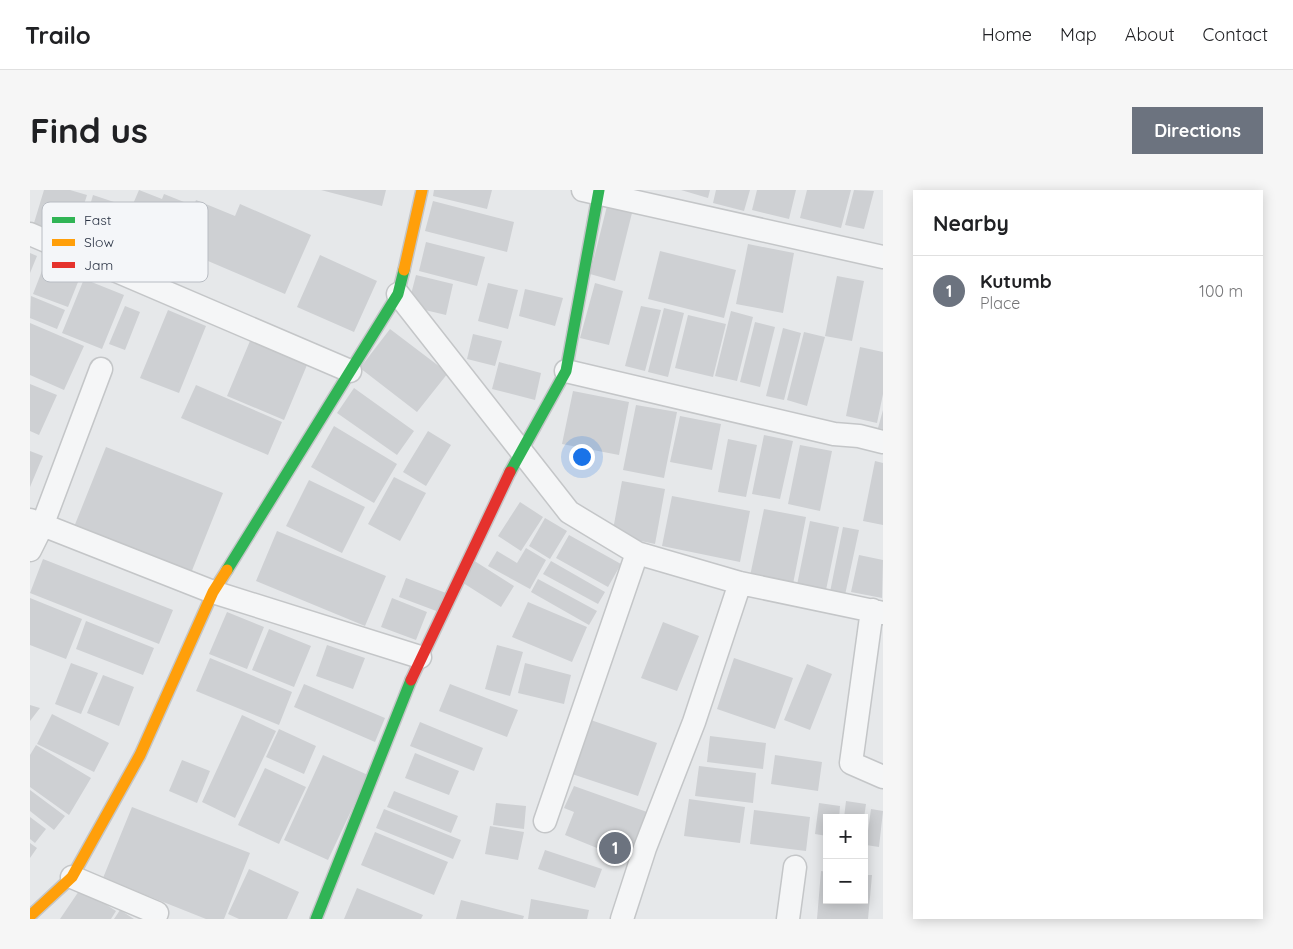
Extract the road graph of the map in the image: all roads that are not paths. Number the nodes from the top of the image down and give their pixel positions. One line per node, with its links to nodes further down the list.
1 (422, 190): 7 (street)
2 (594, 191): 5 (street); 10 (street)
3 (30, 234): 4 (street)
4 (42, 239)
5 (883, 257)
6 (142, 282): 9 (street)
7 (398, 294): 9 (street); 12 (street)
8 (100, 369): 13 (street)
9 (350, 371): 17 (street)
10 (566, 371): 11 (street); 12 (street)
11 (883, 442)
12 (521, 450): 15 (street); 19 (street)
13 (36, 523): 14 (street); 17 (street)
14 (30, 550)
15 (637, 553): 16 (street); 21 (street)
16 (740, 583): 18 (street); 27 (street)
17 (213, 592): 19 (street); 23 (street)
18 (877, 612): 20 (street)
19 (420, 657): 26 (street)
20 (883, 777)
21 (545, 821)
22 (795, 867): 28 (street)
23 (72, 877): 24 (street); 25 (street)
24 (157, 913)
25 (30, 916)
26 (316, 919)
27 (622, 919)
28 (788, 919)

